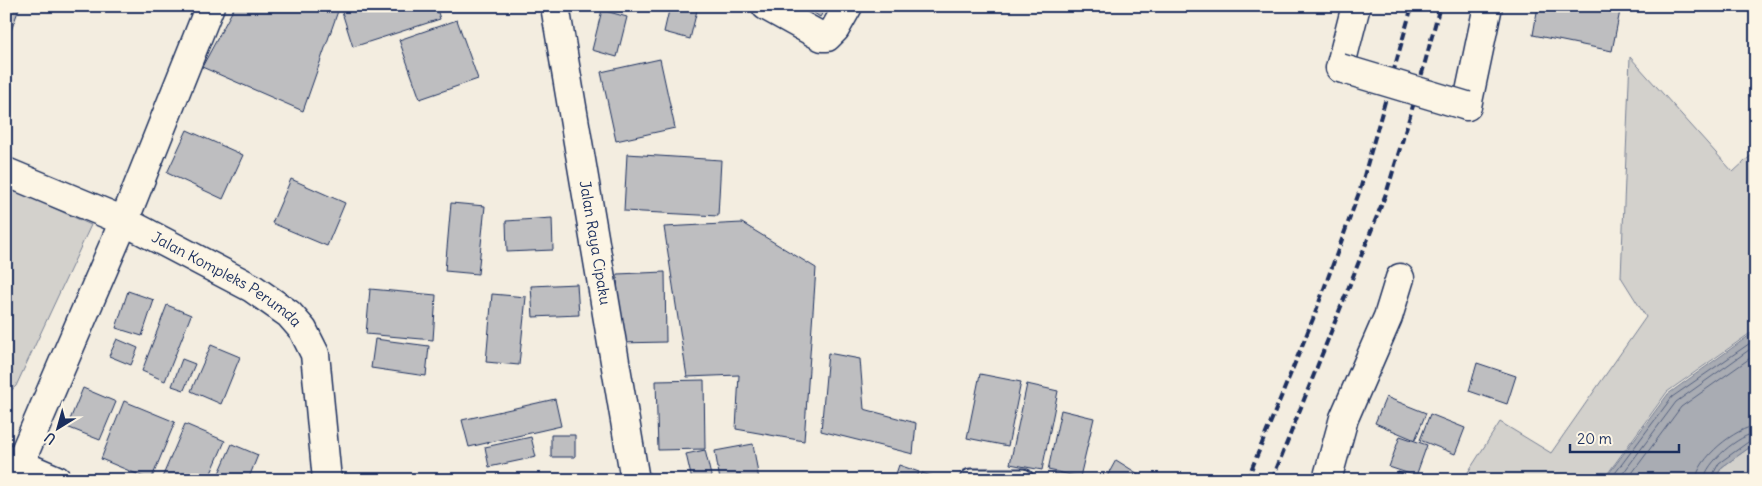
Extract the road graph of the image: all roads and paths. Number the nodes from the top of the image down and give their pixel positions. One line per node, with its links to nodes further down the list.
1 (210, 6): 8 (street)
2 (555, 6): 13 (street, Jalan Raya Cipaku)
3 (766, 6): 4 (street)
4 (848, 6)
5 (1356, 6): 6 (street, bridge)
6 (1488, 6)
7 (6, 172): 8 (street, Jalan Kompleks Perumda)
8 (124, 221): 10 (street); 12 (street, Jalan Kompleks Perumda)
9 (1400, 278): 16 (street)
10 (13, 461): 11 (street)
11 (57, 480)
12 (327, 480)
13 (635, 480)
14 (971, 480): 15 (lane)
15 (1022, 480)
16 (1327, 480)

